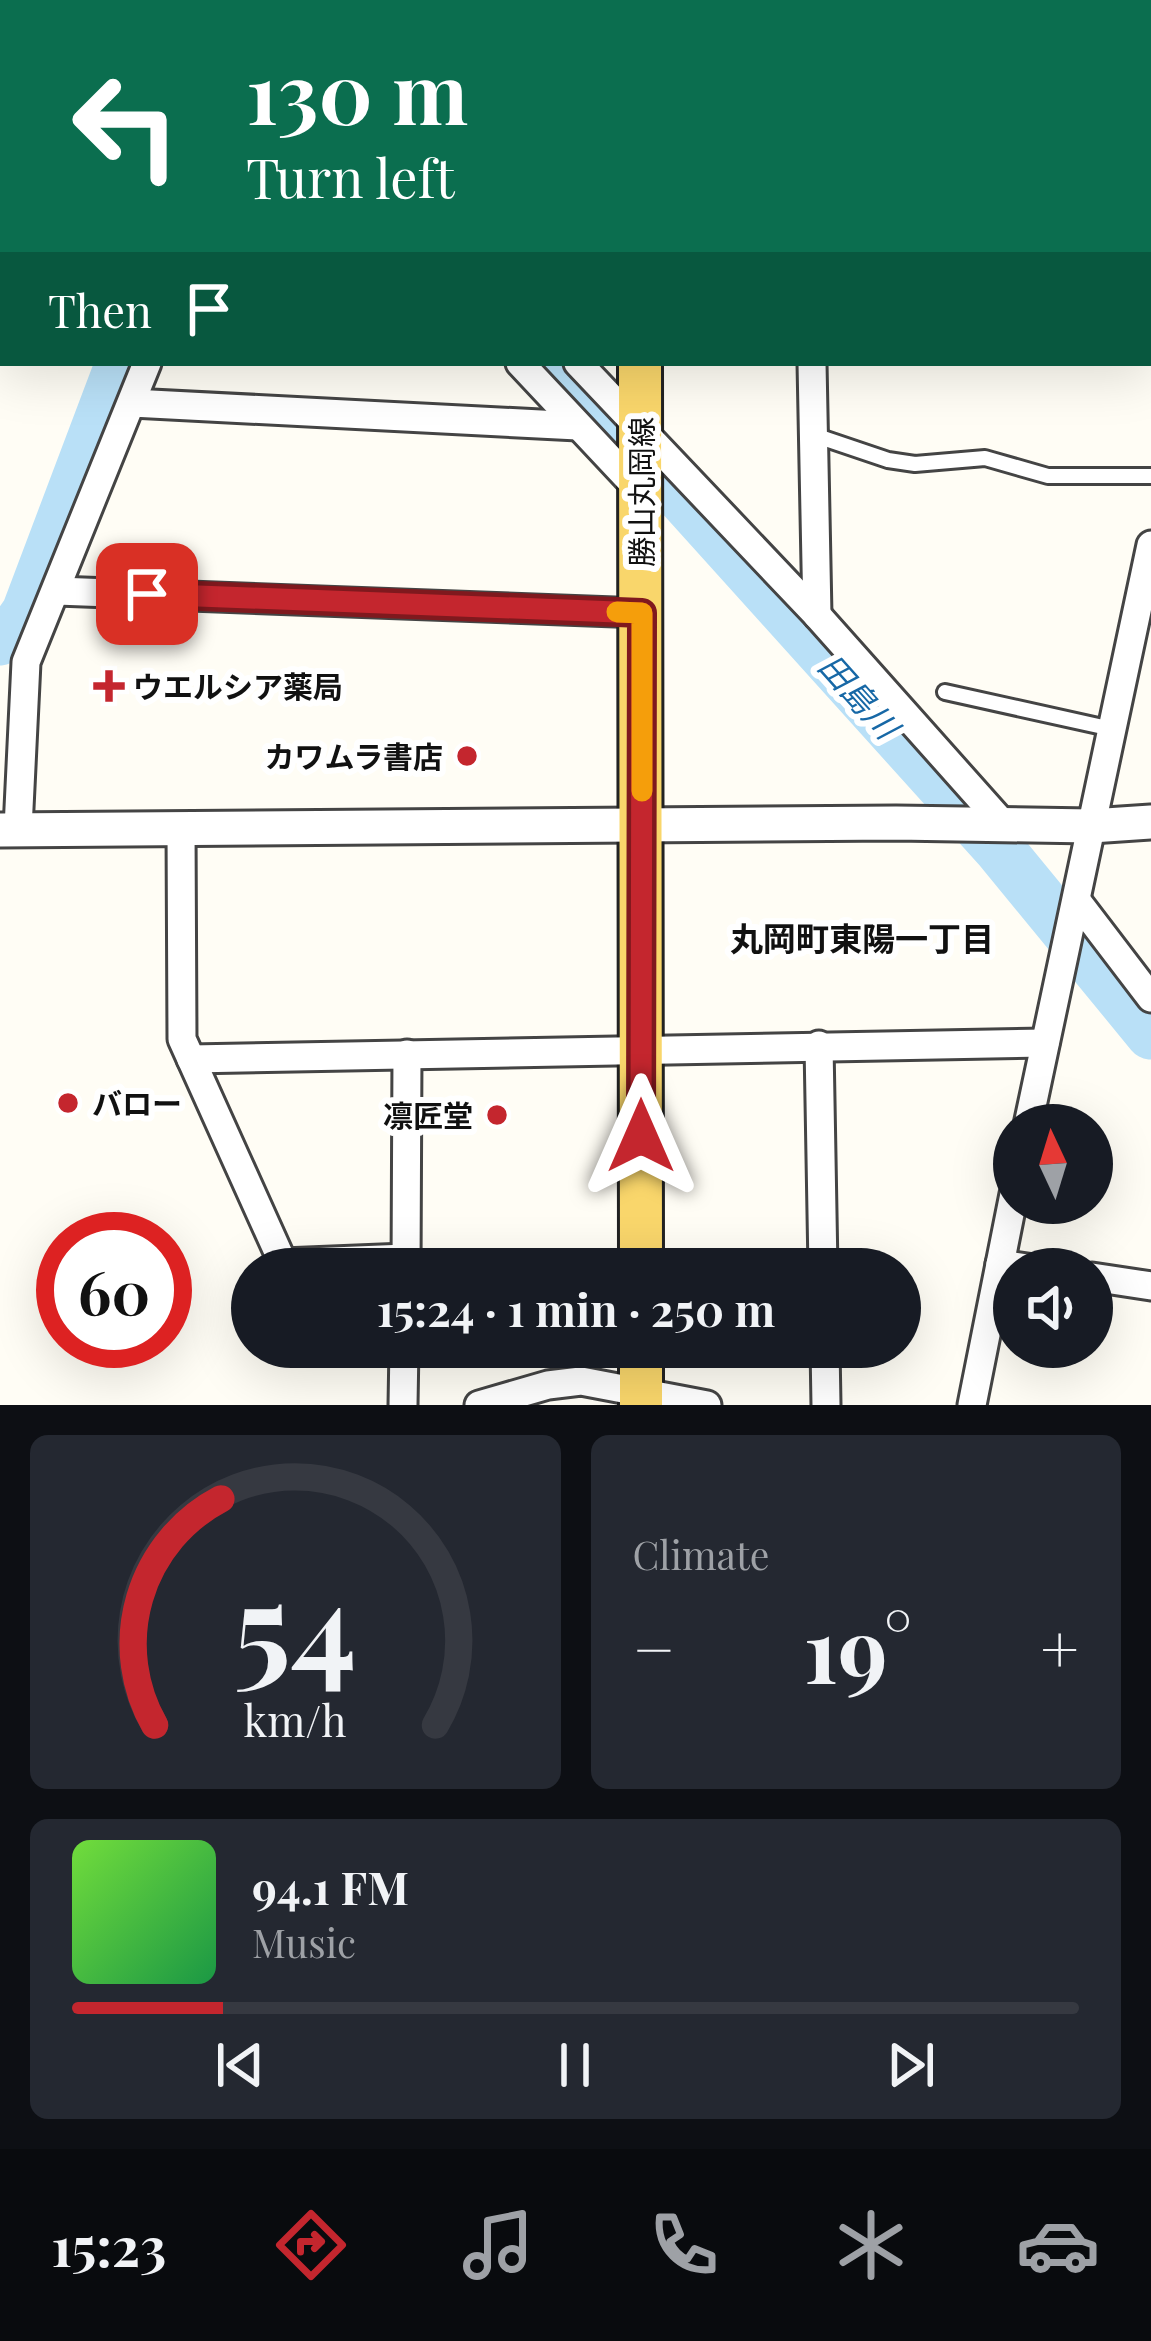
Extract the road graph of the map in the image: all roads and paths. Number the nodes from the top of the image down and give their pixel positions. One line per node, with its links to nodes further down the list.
1 (146, 366): 6 (street)
2 (523, 366): 7 (street)
3 (581, 366): 8 (street)
4 (640, 366): 8 (main road, 勝山丸岡線)
5 (812, 366): 9 (street)
6 (131, 403): 7 (street); 13 (street)
7 (578, 427): 11 (street)
8 (641, 431): 11 (main road, 勝山丸岡線); 15 (street)
9 (814, 435): 10 (lane); 15 (street)
10 (1151, 476)
11 (641, 492): 14 (main road, 勝山丸岡線)
12 (1151, 545): 17 (street)
13 (57, 591): 14 (street); 23 (street)
14 (642, 613): 20 (main road, 勝山丸岡線)
15 (817, 615): 19 (street)
16 (945, 692): 17 (lane)
17 (1112, 729): 21 (street)
18 (1151, 822): 21 (street)
19 (1004, 825): 20 (street); 21 (street)
20 (642, 826): 22 (street); 28 (main road, 勝山丸岡線)
21 (1091, 826): 24 (street)
22 (181, 828): 23 (street); 30 (street)
23 (9, 830)
24 (1077, 901): 25 (street); 26 (street)
25 (1151, 998)
26 (1045, 1042): 27 (street); 31 (street)
27 (819, 1046): 28 (street); 35 (street)
28 (642, 1048): 29 (street); 34 (main road, 勝山丸岡線)
29 (406, 1054): 30 (street); 33 (street)
30 (191, 1059): 32 (street)
31 (1032, 1104)
32 (276, 1248)
33 (406, 1248)
34 (641, 1248)
35 (823, 1248)
36 (1113, 1280): 37 (street)
37 (1151, 1286)
38 (993, 1299): 47 (street)
39 (404, 1368): 43 (street)
40 (641, 1368): 42 (main road)
41 (825, 1368): 46 (street)
42 (641, 1399): 44 (street); 45 (street)
43 (403, 1405)
44 (479, 1405)
45 (707, 1405)
46 (826, 1405)
47 (972, 1405)

